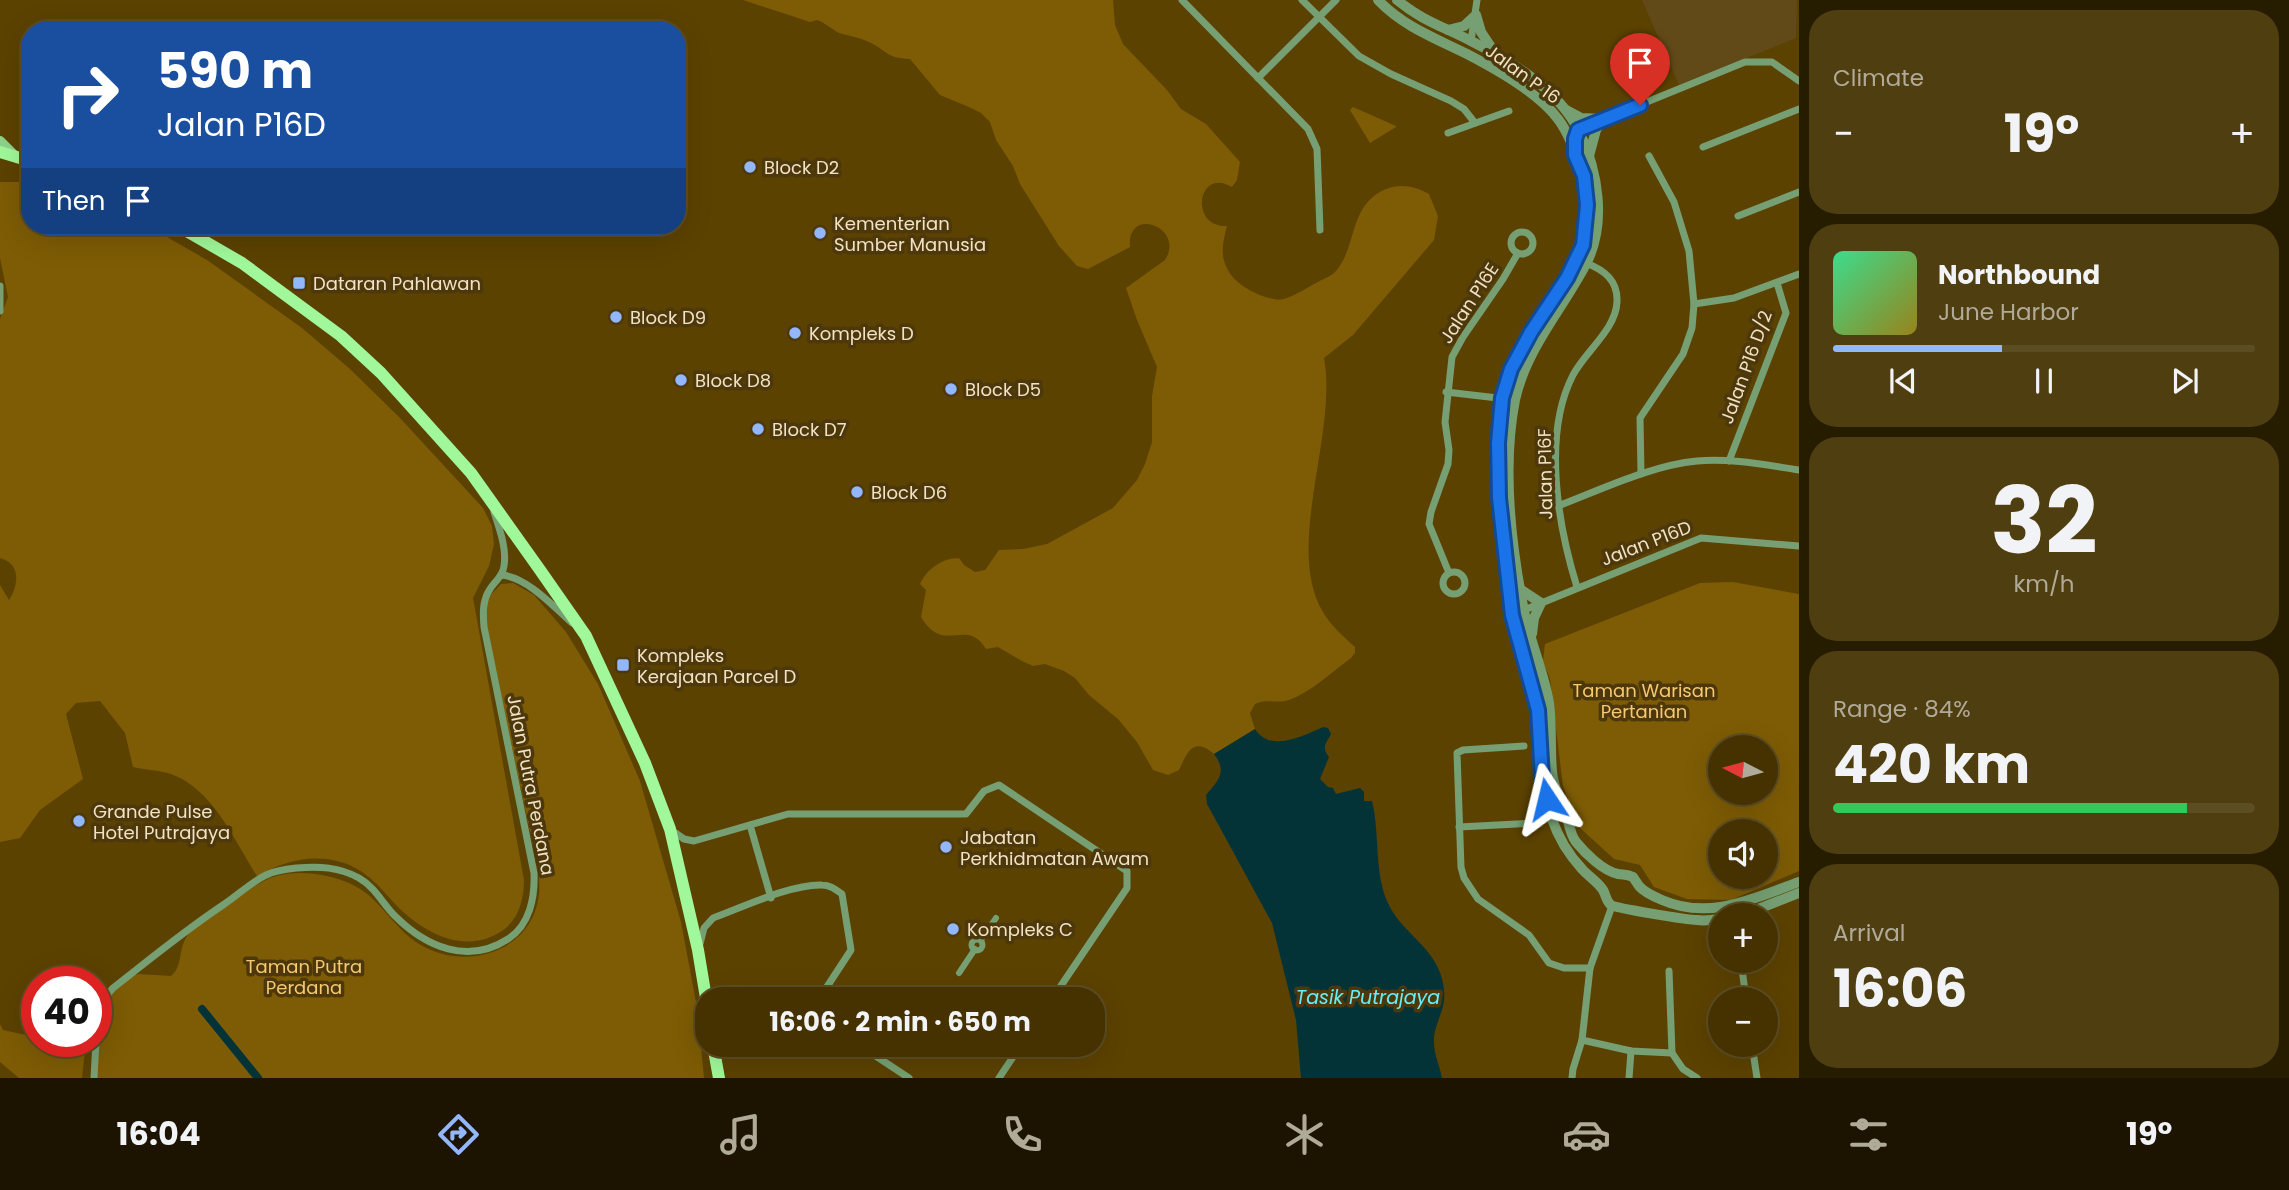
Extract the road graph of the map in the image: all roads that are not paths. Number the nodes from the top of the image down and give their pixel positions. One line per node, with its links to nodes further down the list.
1 (1182, 0): 13 (street)
2 (1302, 0): 8 (street)
3 (1336, 0): 8 (street)
4 (1378, 0): 10 (street, Jalan P 16)
5 (1397, 0): 9 (street, Jalan P 16)
6 (1477, 0): 7 (street)
7 (1476, 15): 9 (street); 11 (street); 12 (street)
8 (1319, 17): 13 (street); 21 (street)
9 (1447, 30): 11 (street, Jalan P 16)
10 (1416, 31): 11 (street); 14 (street, Jalan P 16)
11 (1471, 41): 12 (street, Jalan P 16); 14 (street)
12 (1496, 55): 17 (street, Jalan P 16)
13 (1258, 78): 34 (street)
14 (1511, 80): 19 (street, Jalan P 16)
15 (1799, 81): 20 (street)
16 (1799, 109): 25 (street)
17 (1566, 110): 20 (street); 22 (street, Jalan P 16)
18 (1509, 111): 21 (street)
19 (1558, 119): 22 (street); 27 (street, Jalan P 16)
20 (1603, 120): 22 (street); 30 (street)
21 (1475, 123): 23 (street)
22 (1578, 130): 27 (street); 30 (street, Jalan P 16)
23 (1448, 133)
24 (0, 141): 28 (main road)
25 (1703, 147)
26 (0, 152): 28 (main road)
27 (1575, 155): 44 (street, Jalan P 16)
28 (15, 156): 31 (main road)
29 (1649, 156): 41 (street)
30 (1589, 157): 37 (street, Jalan P 16)
31 (21, 158)
32 (1799, 192): 33 (street)
33 (1738, 216)
34 (1320, 230)
35 (194, 235): 49 (main road)
36 (1518, 253): 43 (street, Jalan P16E)
37 (1586, 263): 45 (street, Jalan P 16); 50 (street, Jalan P16F)
38 (1799, 274): 39 (street)
39 (1777, 283): 41 (street); 46 (street, Jalan P16 D/2)
40 (0, 286): 42 (street)
41 (1694, 304): 48 (street)
42 (0, 311)
43 (1447, 392): 44 (street); 52 (street, Jalan P16E)
44 (1502, 398): 45 (street); 58 (street, Jalan P 16)
45 (1515, 400): 55 (street, Jalan P 16)
46 (1729, 461): 47 (street); 48 (street)
47 (1799, 470)
48 (1641, 474): 50 (street)
49 (491, 501): 53 (street); 59 (main road)
50 (1558, 506): 54 (street, Jalan P16F)
51 (1799, 546): 54 (street, Jalan P16D)
52 (1449, 573)
53 (502, 575): 59 (street); 84 (street, Jalan Putra Perdana)
54 (1577, 587): 56 (street, Jalan P16D)
55 (1520, 589): 56 (street); 57 (street, Jalan P 16)
56 (1541, 603): 57 (street, Jalan P16D); 60 (street)
57 (1524, 612): 58 (street, Jalan P16D); 60 (street, Jalan P 16)
58 (1512, 615): 69 (street, Jalan P 16)
59 (586, 636): 65 (main road)
60 (1531, 641): 66 (street, Jalan P 16)
61 (1524, 746): 64 (street)
62 (1536, 823): 64 (street)
63 (750, 825): 65 (street); 71 (street); 83 (street)
64 (1460, 827): 78 (street)
65 (670, 829): 77 (main road)
66 (1617, 874): 68 (street, Jalan P 16); 69 (street)
67 (1799, 882): 68 (street, Jalan P 16)
68 (1639, 887): 74 (street)
69 (1604, 891): 73 (street, Jalan P 16)
70 (1799, 893): 72 (street)
71 (771, 898): 77 (street); 82 (street)
72 (1774, 903)
73 (1612, 906): 74 (street); 78 (street)
74 (1627, 909): 76 (street)
75 (996, 918): 80 (street)
76 (1708, 920)
77 (698, 950): 81 (main road)
78 (1590, 968): 85 (street)
79 (1669, 971): 87 (street)
80 (959, 973)
81 (704, 987)
82 (827, 987)
83 (1060, 987)
84 (112, 989)
85 (1582, 1041): 86 (street); 97 (street)
86 (1631, 1051): 87 (street); 98 (street)
87 (1672, 1054): 99 (street)
88 (95, 1057): 93 (street, Jalan Putra Perdana)
89 (715, 1057): 94 (main road)
90 (877, 1057): 95 (street)
91 (1013, 1057): 96 (street)
92 (1754, 1057): 100 (street)
93 (93, 1078)
94 (719, 1078)
95 (909, 1078)
96 (999, 1078)
97 (1572, 1078)
98 (1629, 1078)
99 (1697, 1078)
100 (1757, 1078)

